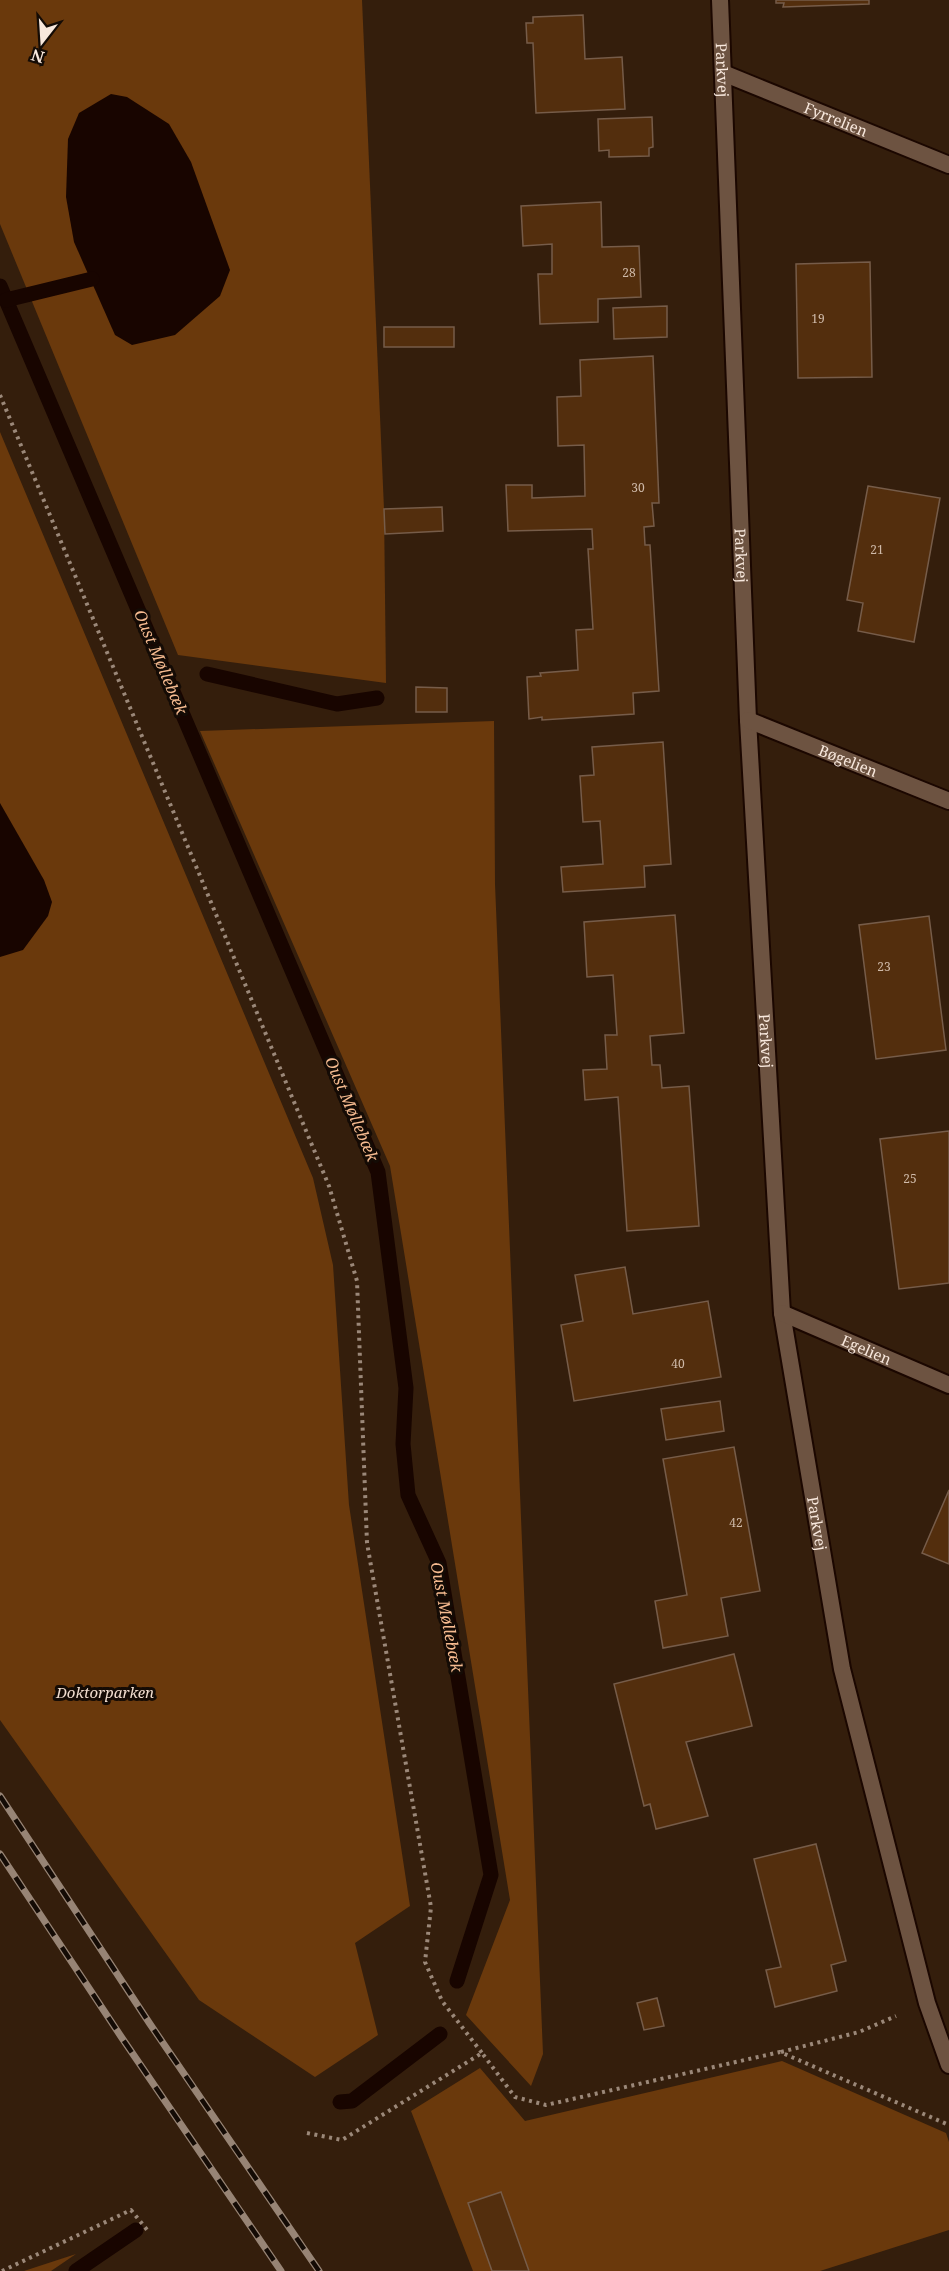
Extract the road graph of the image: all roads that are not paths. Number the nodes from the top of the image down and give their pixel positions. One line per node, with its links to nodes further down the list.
1 (720, 0): 2 (street, Parkvej)
2 (723, 73): 3 (street, Fyrrelien); 4 (street, Parkvej)
3 (949, 165)
4 (748, 720): 5 (street, Bøgelien); 6 (street, Parkvej)
5 (949, 801)
6 (782, 1313): 7 (street, Egelien); 8 (street, Parkvej)
7 (949, 1385)
8 (949, 2066)

